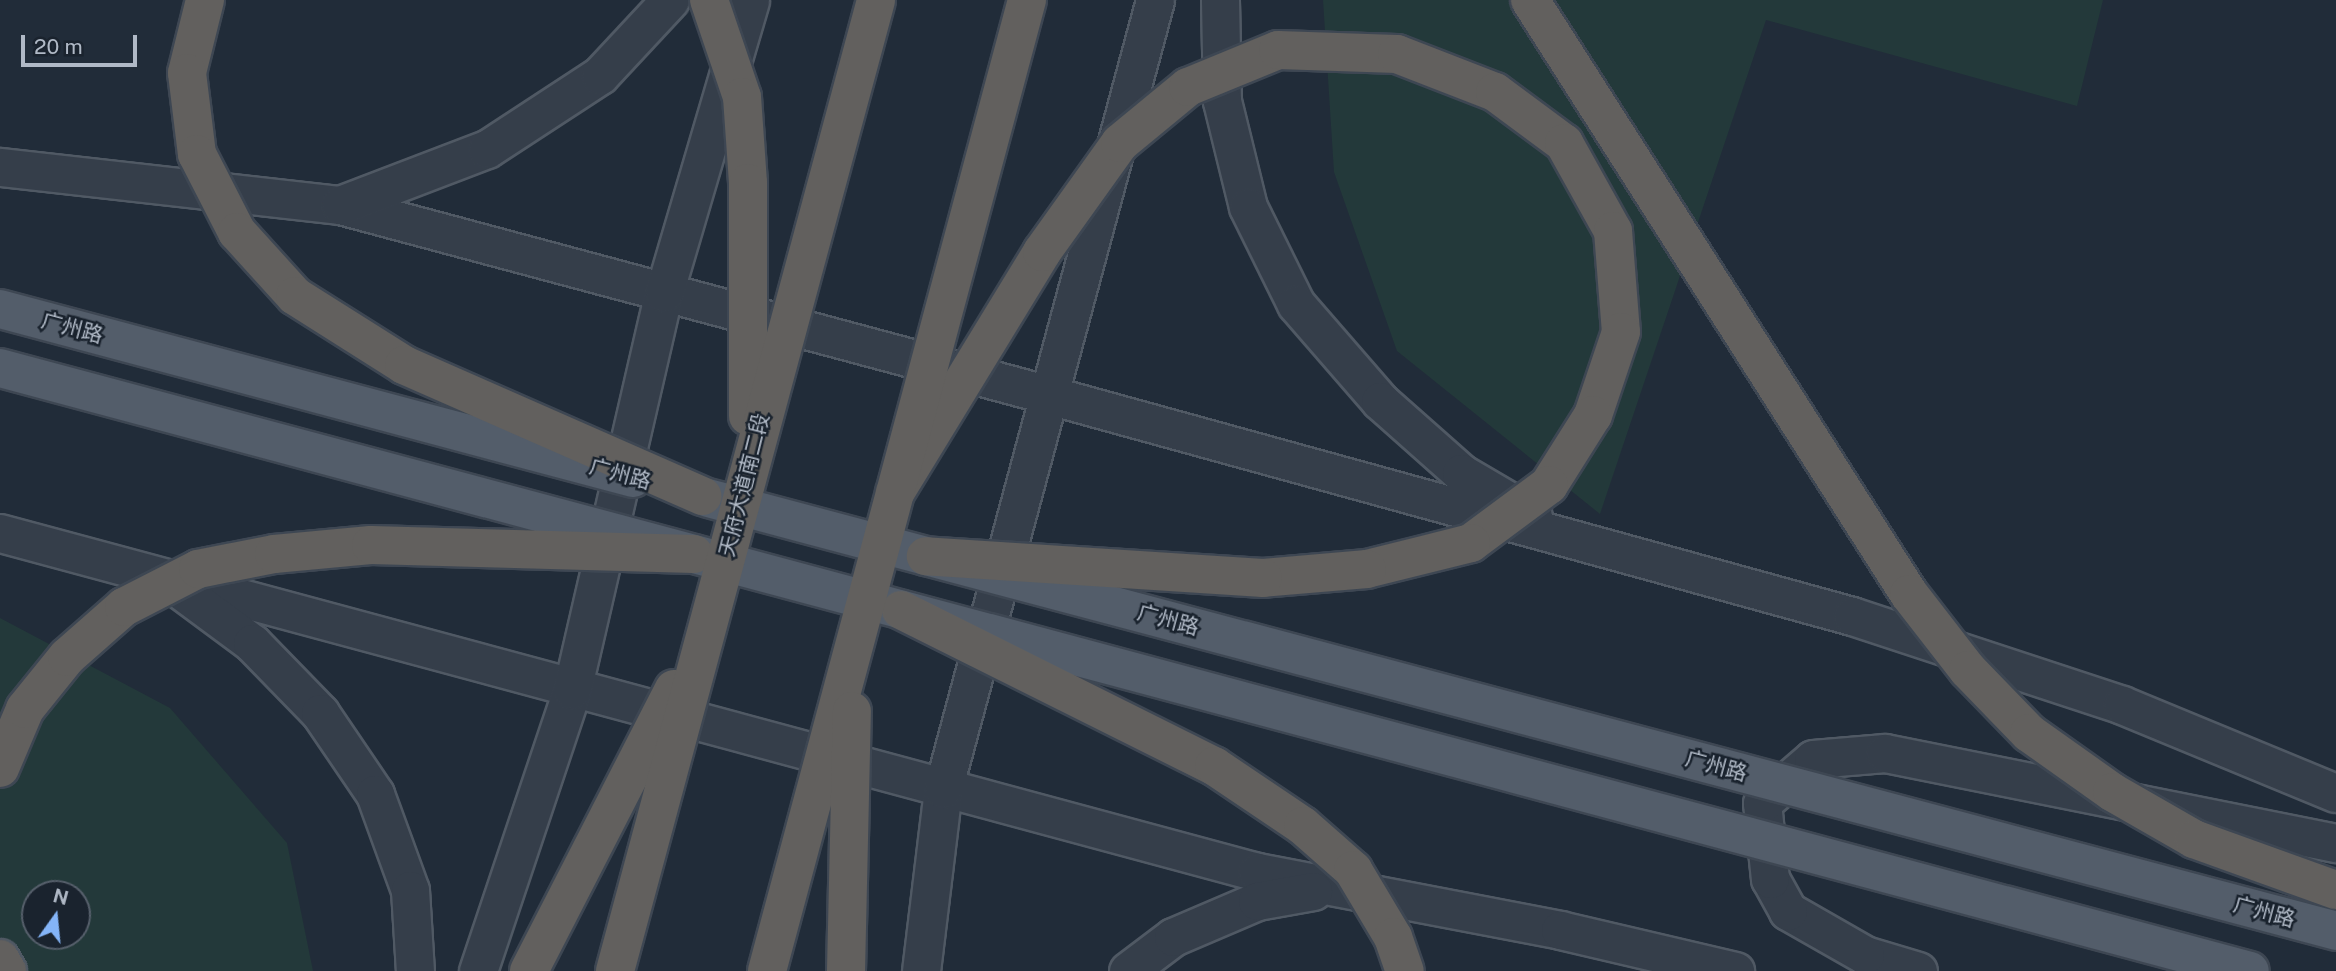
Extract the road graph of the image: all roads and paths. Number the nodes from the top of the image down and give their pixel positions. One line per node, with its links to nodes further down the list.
1 (205, 0): 18 (highway, bridge)
2 (670, 0): 11 (street)
3 (709, 0): 16 (highway, bridge)
4 (750, 0): 12 (street)
5 (876, 0): 16 (highway, 天府大道南二段, bridge)
6 (1027, 0): 17 (highway, bridge)
7 (1155, 0): 15 (street)
8 (1220, 0): 20 (street)
9 (1530, 0): 33 (highway, bridge)
10 (0, 167): 11 (street)
11 (340, 205): 12 (street)
12 (664, 293): 15 (street); 27 (street)
13 (0, 309): 18 (main road, 广州路, bridge)
14 (0, 368): 21 (main road, bridge)
15 (1049, 395): 20 (street); 29 (street)
16 (749, 462): 25 (highway, 天府大道南二段, bridge)
17 (895, 493): 22 (highway, bridge); 26 (highway, bridge)
18 (702, 496): 22 (main road, 广州路, bridge)
19 (0, 533): 23 (street)
20 (1576, 540): 30 (street)
21 (694, 554): 24 (main road, bridge); 28 (highway, bridge)
22 (926, 556): 34 (main road, 广州路, bridge)
23 (164, 578): 27 (street); 37 (street)
24 (901, 610): 45 (highway, bridge); 48 (main road, bridge)
25 (710, 619): 39 (highway, bridge); 40 (highway, 天府大道南二段, bridge)
26 (854, 648): 41 (highway, bridge); 42 (highway, bridge)
27 (572, 690): 29 (street); 38 (street)
28 (0, 768)
29 (943, 789): 32 (street); 43 (street)
30 (2336, 793)
31 (2336, 843): 47 (street)
32 (1335, 888): 44 (street); 46 (street)
33 (2336, 890)
34 (2336, 931)
35 (0, 959): 36 (highway)
36 (7, 971)
37 (415, 971)
38 (478, 971)
39 (529, 971)
40 (615, 971)
41 (767, 971)
42 (846, 971)
43 (921, 971)
44 (1128, 971)
45 (1405, 971)
46 (1735, 971)
47 (1918, 971)
48 (2250, 971)

